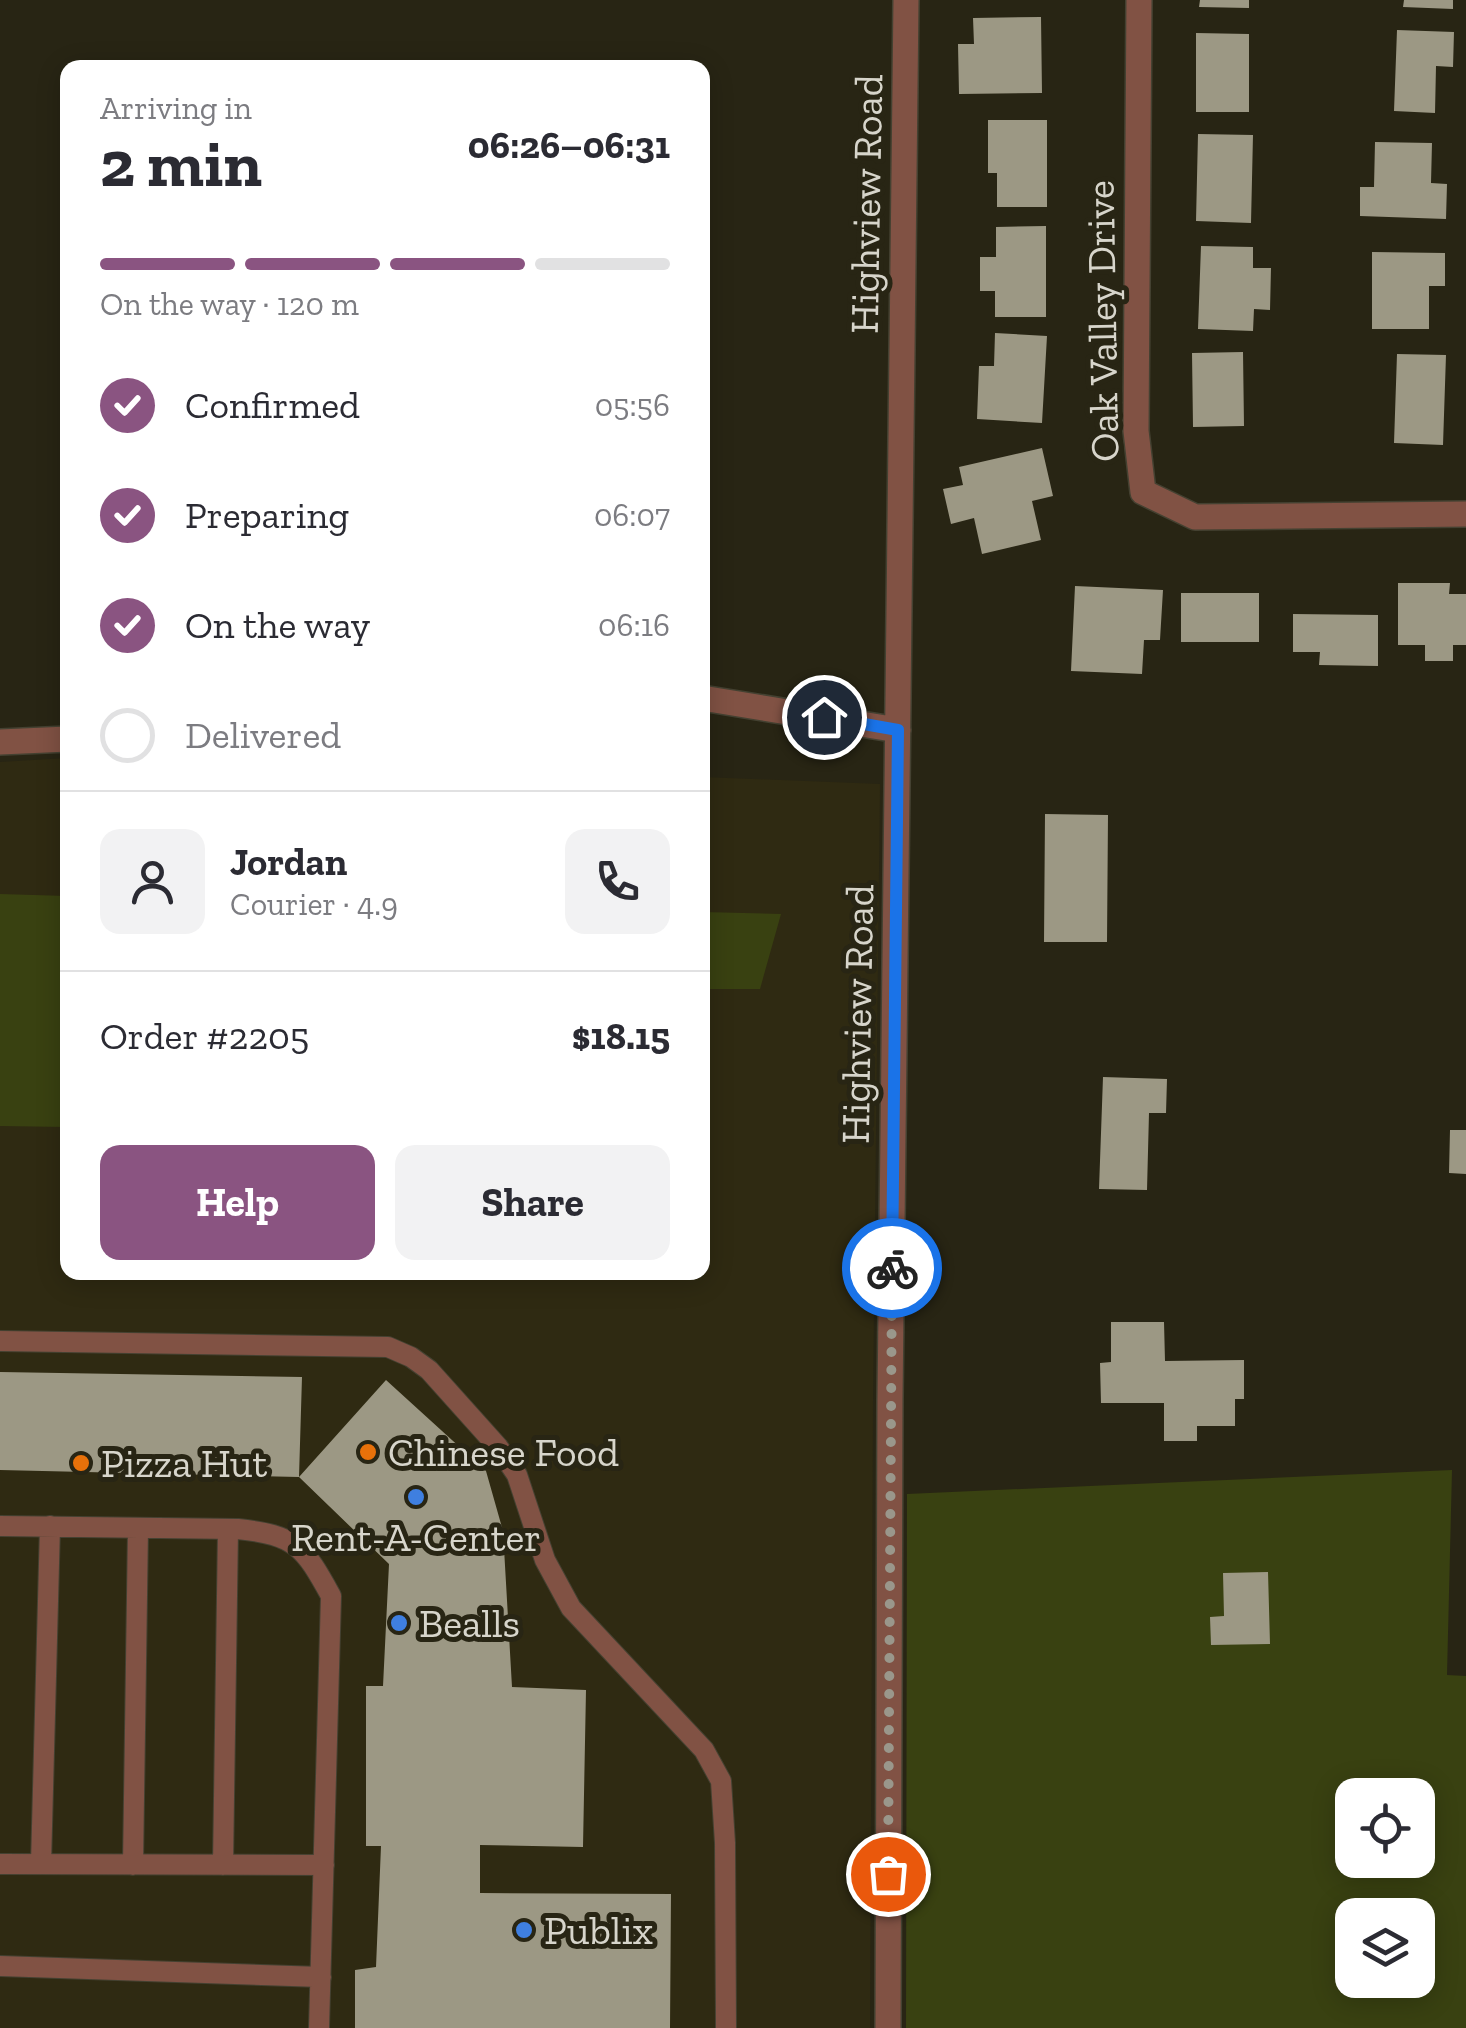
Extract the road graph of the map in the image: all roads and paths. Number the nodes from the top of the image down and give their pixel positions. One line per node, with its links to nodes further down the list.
1 (906, 0): 5 (street, Highview Road)
2 (1140, 0): 3 (street, Oak Valley Drive)
3 (1466, 514)
4 (710, 699): 5 (street)
5 (898, 730): 22 (street, Highview Road)
6 (60, 738): 7 (street)
7 (0, 742)
8 (0, 1341): 21 (lane)
9 (0, 1526): 10 (lane)
10 (50, 1526): 11 (lane); 14 (lane)
11 (138, 1528): 12 (lane); 15 (lane)
12 (228, 1529): 16 (lane); 17 (lane)
13 (0, 1864): 14 (lane)
14 (41, 1864): 15 (lane)
15 (133, 1865): 16 (lane)
16 (223, 1866): 17 (lane)
17 (324, 1866): 19 (lane)
18 (0, 1966): 19 (lane)
19 (321, 1978): 20 (lane)
20 (319, 2028)
21 (726, 2028)
22 (888, 2028)

